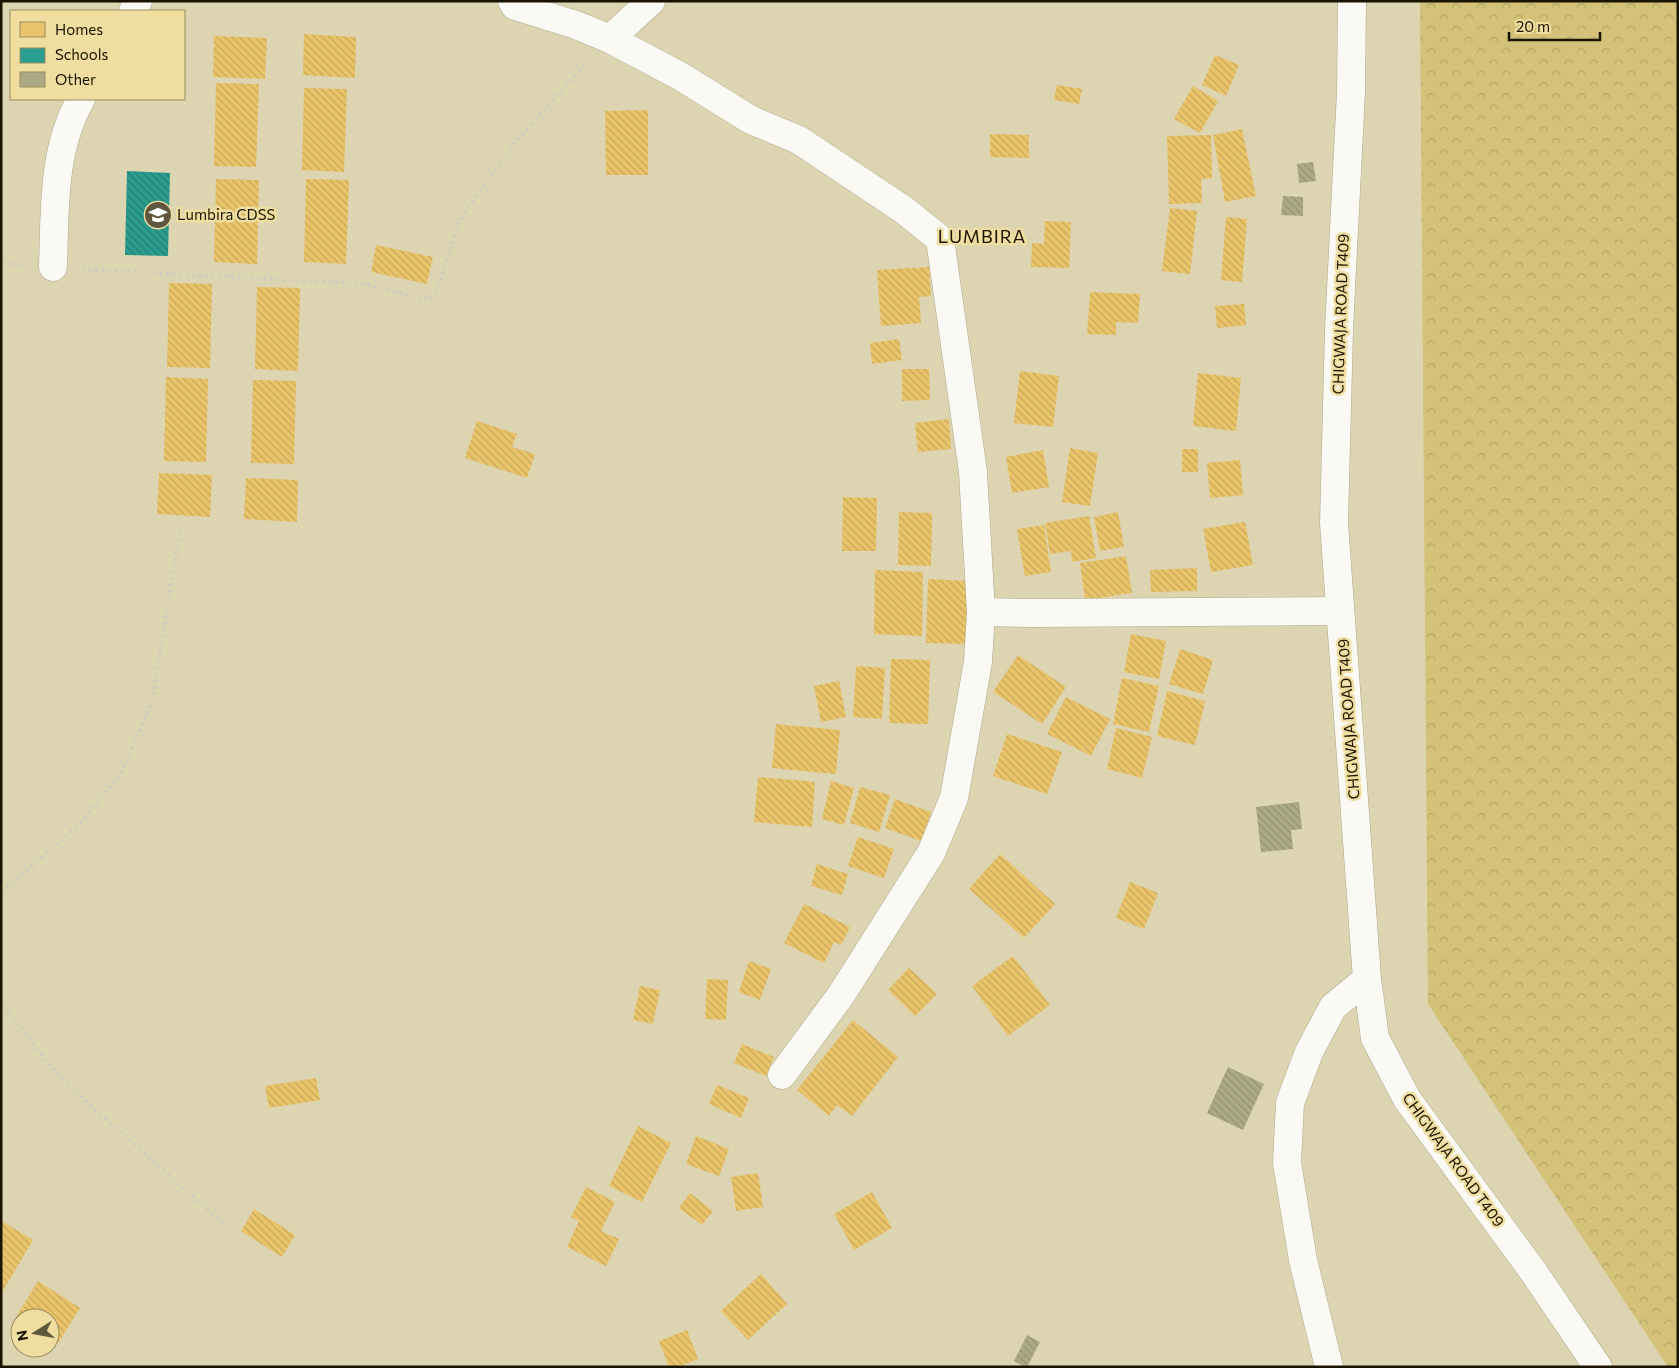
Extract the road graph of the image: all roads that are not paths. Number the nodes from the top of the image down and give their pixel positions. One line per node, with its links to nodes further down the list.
1 (512, 1): 4 (street)
2 (651, 1): 4 (street)
3 (1352, 1): 7 (street, CHIGWAJA ROAD T409)
4 (610, 39): 8 (street)
5 (80, 100): 6 (street)
6 (54, 267)
7 (1340, 611): 8 (street); 9 (street, CHIGWAJA ROAD T409)
8 (981, 612): 10 (street)
9 (1367, 979): 11 (street); 12 (street, CHIGWAJA ROAD T409)
10 (782, 1075)
11 (1329, 1367)
12 (1598, 1367)

